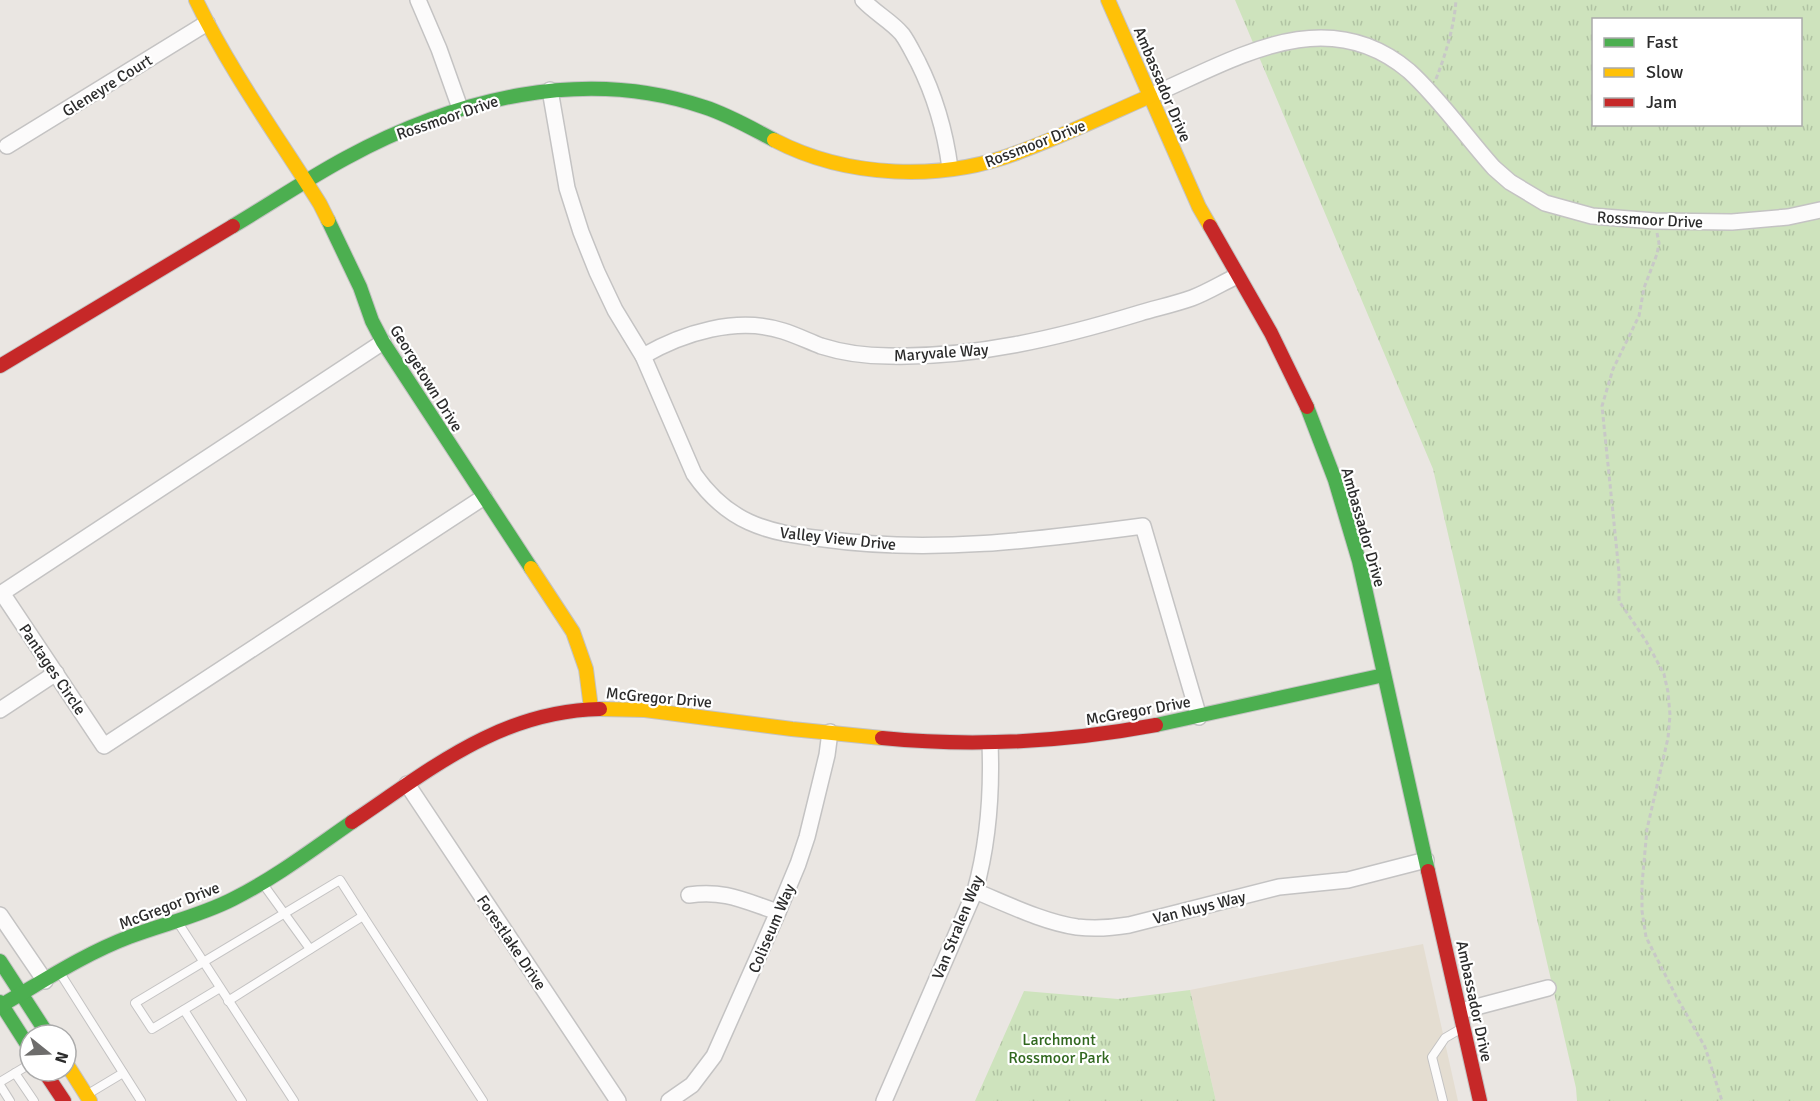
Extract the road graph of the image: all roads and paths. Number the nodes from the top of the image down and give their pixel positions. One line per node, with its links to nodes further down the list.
1 (196, 0): 6 (street, Georgetown Drive)
2 (418, 0): 10 (street)
3 (864, 0): 12 (street)
4 (1108, 0): 9 (street, Ambassador Drive)
5 (1456, 0): 8 (path)
6 (207, 23): 11 (street, Gleneyre Court); 13 (street, Georgetown Drive)
7 (550, 90): 10 (street, Rossmoor Drive); 12 (street, Rossmoor Drive); 18 (street, Valley View Drive)
8 (1431, 94): 9 (street, Rossmoor Drive); 15 (street, Rossmoor Drive)
9 (1150, 96): 12 (street, Rossmoor Drive); 16 (street, Ambassador Drive)
10 (460, 108): 13 (street, Rossmoor Drive)
11 (7, 146)
12 (950, 168)
13 (306, 182): 17 (street, Georgetown Drive); 19 (street, Rossmoor Drive)
14 (1820, 210): 15 (street, Rossmoor Drive)
15 (1655, 221): 72 (path)
16 (1237, 276): 18 (street, Maryvale Way); 22 (street, Ambassador Drive)
17 (383, 342): 20 (street, Georgetown Drive); 21 (street, Pantages Circle)
18 (643, 356): 25 (street, Valley View Drive)
19 (0, 366)
20 (484, 497): 21 (street, Pantages Circle); 23 (street, Georgetown Drive)
21 (56, 673): 24 (street)
22 (1384, 675): 25 (street, McGregor Drive); 29 (street, Ambassador Drive)
23 (591, 708): 26 (street, McGregor Drive); 28 (street, McGregor Drive)
24 (0, 710)
25 (1199, 717): 27 (street, McGregor Drive)
26 (830, 732): 27 (street, McGregor Drive); 33 (street, Coliseum Way)
27 (990, 743): 31 (street, Van Stralen Way)
28 (407, 784): 30 (street, McGregor Drive); 67 (street, Forestlake Drive)
29 (1426, 860): 31 (street, Van Nuys Way); 49 (street, Ambassador Drive)
30 (262, 883): 34 (lane); 37 (street, McGregor Drive)
31 (975, 891): 69 (street, Van Stralen Way)
32 (689, 895): 33 (street)
33 (778, 912): 68 (street, Coliseum Way)
34 (285, 913): 36 (lane); 38 (lane); 40 (lane)
35 (0, 915): 42 (street)
36 (363, 916): 38 (lane); 66 (lane)
37 (176, 920): 40 (lane); 41 (street, McGregor Drive)
38 (310, 949): 46 (lane)
39 (0, 962): 45 (street)
40 (204, 963): 43 (lane); 48 (lane)
41 (59, 972): 42 (street, McGregor Drive); 55 (lane)
42 (45, 981): 45 (street, McGregor Drive)
43 (220, 988): 46 (lane); 48 (lane)
44 (1548, 988): 49 (street)
45 (22, 994): 47 (street, McGregor Drive); 50 (street)
46 (228, 1000): 65 (lane)
47 (1, 1004): 52 (street)
48 (184, 1010): 64 (lane)
49 (1461, 1011): 51 (street, Ambassador Drive)
50 (40, 1023)
51 (1464, 1028): 70 (lane); 71 (street, Ambassador Drive)
52 (18, 1030)
53 (18, 1071): 54 (lane)
54 (15, 1073): 58 (lane); 61 (lane)
55 (123, 1073): 59 (lane); 63 (lane)
56 (78, 1082): 59 (street)
57 (52, 1083): 62 (street)
58 (0, 1084): 60 (lane)
59 (88, 1098)
60 (10, 1101)
61 (34, 1101)
62 (64, 1101)
63 (141, 1101)
64 (242, 1101)
65 (294, 1101)
66 (483, 1101)
67 (618, 1101)
68 (669, 1101)
69 (884, 1101)
70 (1443, 1101)
71 (1480, 1101)
72 (1722, 1101)

